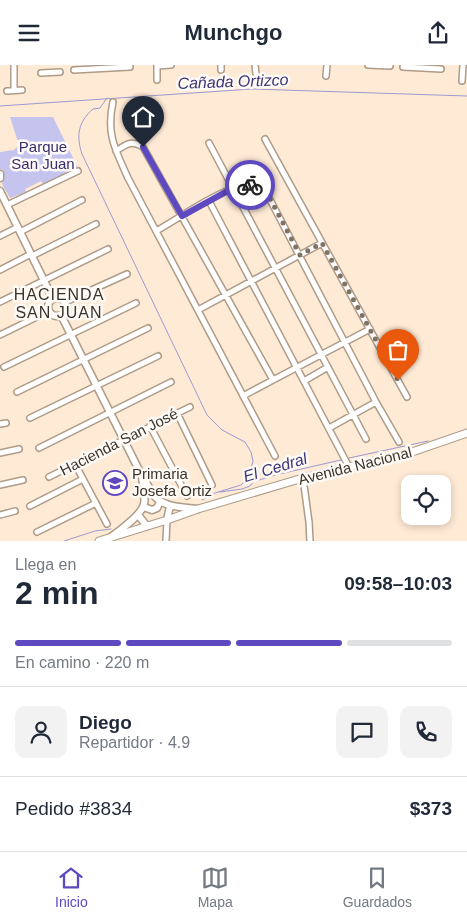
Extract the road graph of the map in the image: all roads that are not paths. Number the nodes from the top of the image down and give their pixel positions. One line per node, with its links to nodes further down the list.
1 (14, 65): 26 (street)
2 (49, 65): 20 (street)
3 (157, 65): 4 (street); 23 (street)
4 (171, 65)
5 (255, 65): 21 (street)
6 (327, 65): 22 (street)
7 (368, 65): 8 (street)
8 (381, 65): 10 (street)
9 (120, 66): 11 (street); 12 (street)
10 (390, 66)
11 (85, 67): 17 (street)
12 (130, 67)
13 (406, 67): 14 (street)
14 (435, 67): 15 (street)
15 (441, 69)
16 (464, 69): 24 (street)
17 (74, 70)
18 (60, 72): 20 (street)
19 (41, 73): 20 (street)
20 (50, 73)
21 (256, 74)
22 (326, 76)
23 (156, 80)
24 (462, 81)
25 (22, 89): 26 (street)
26 (14, 90): 27 (street)
27 (7, 91)
28 (113, 102): 31 (street)
29 (265, 139): 45 (street)
30 (209, 143): 35 (street)
31 (116, 151): 40 (street); 43 (street)
32 (78, 171): 39 (street)
33 (0, 174): 34 (street)
34 (0, 178)
35 (233, 188): 38 (street); 48 (street); 50 (street)
36 (0, 191): 39 (street)
37 (82, 200): 42 (street)
38 (209, 201): 40 (street); 53 (street)
39 (4, 204): 42 (street)
40 (182, 216): 43 (street); 54 (street)
41 (96, 224): 47 (street)
42 (19, 229): 44 (street); 47 (street)
43 (156, 231): 59 (street)
44 (0, 237)
45 (322, 243): 48 (street); 63 (street)
46 (108, 249): 52 (street)
47 (31, 255): 49 (street); 52 (street)
48 (300, 255): 50 (street); 66 (street)
49 (0, 269)
50 (275, 269): 53 (street); 67 (street)
51 (127, 275): 57 (street)
52 (44, 280): 55 (street); 56 (street)
53 (251, 281): 54 (street); 71 (street)
54 (226, 295): 59 (street); 73 (street)
55 (53, 299): 57 (street); 60 (street)
56 (0, 302)
57 (66, 302): 61 (street)
58 (136, 303): 64 (street)
59 (198, 310): 78 (street)
60 (49, 311): 61 (street); 65 (street)
61 (61, 315): 64 (street)
62 (148, 328): 69 (street)
63 (370, 329): 66 (street); 79 (street)
64 (71, 334): 69 (street); 70 (street)
65 (0, 335)
66 (345, 342): 67 (street); 80 (street)
67 (321, 355): 71 (street); 72 (street)
68 (158, 356): 76 (street)
69 (84, 360): 76 (street); 77 (street)
70 (4, 367)
71 (297, 367): 73 (street); 74 (street)
72 (328, 367): 74 (street); 84 (street)
73 (273, 380): 78 (street)
74 (304, 381): 89 (street)
75 (171, 382): 82 (street)
76 (96, 385): 82 (street); 85 (street)
77 (17, 392)
78 (243, 395): 97 (street)
79 (407, 397)
80 (376, 402): 84 (street); 93 (street)
81 (190, 407): 83 (street, Hacienda San José)
82 (109, 411): 91 (street); 94 (street)
83 (177, 413): 88 (street, Hacienda San José); 106 (street)
84 (353, 415): 89 (street); 92 (street)
85 (30, 418)
86 (6, 423): 87 (street)
87 (0, 424)
88 (150, 427): 91 (street, Hacienda San José); 107 (street)
89 (329, 428): 99 (street)
90 (467, 433): 99 (main road, Avenida Nacional)
91 (123, 439): 98 (street, Hacienda San José); 100 (street)
92 (366, 439)
93 (399, 442)
94 (38, 448)
95 (19, 449): 96 (street)
96 (0, 453)
97 (275, 456)
98 (75, 464): 101 (street, Hacienda San José); 103 (street)
99 (349, 467): 102 (main road, Avenida Nacional)
100 (142, 476): 108 (street); 112 (street)
101 (49, 477)
102 (303, 478): 113 (main road, Avenida Nacional); 124 (street)
103 (83, 479): 109 (street); 111 (street)
104 (22, 480): 105 (street)
105 (0, 485)
106 (212, 485)
107 (187, 496)
108 (160, 501): 110 (street); 112 (street)
109 (96, 503): 118 (street); 120 (street)
110 (170, 505): 113 (street); 117 (street)
111 (30, 506)
112 (144, 507): 116 (street)
113 (198, 509): 117 (main road, Avenida Nacional)
114 (15, 511): 115 (street)
115 (0, 515)
116 (138, 515): 119 (street); 121 (street)
117 (167, 520): 119 (main road, Avenida Nacional); 123 (street)
118 (107, 524)
119 (147, 526): 121 (main road, Avenida Nacional)
120 (37, 532)
121 (110, 537): 122 (main road, Avenida Nacional)
122 (100, 541)
123 (166, 541)
124 (310, 541)

